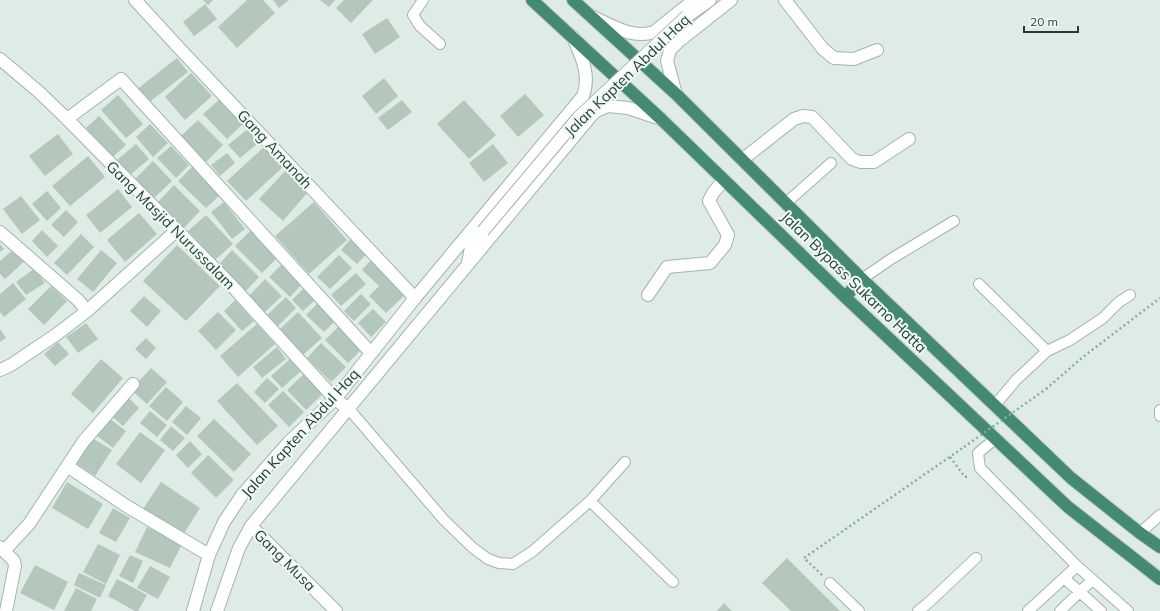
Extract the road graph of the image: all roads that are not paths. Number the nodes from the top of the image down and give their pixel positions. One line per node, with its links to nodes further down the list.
1 (134, 0): 37 (street, Gang Amanah)
2 (423, 0): 13 (lane)
3 (532, 0): 11 (highway, Jalan Bypass Sukarno Hatta)
4 (573, 0): 9 (highway, Jalan Bypass Sukarno Hatta)
5 (694, 0): 10 (street)
6 (710, 0): 29 (street, Jalan Kapten Abdul Haq, bridge)
7 (731, 0): 12 (street)
8 (785, 0): 14 (street)
9 (591, 16): 10 (street); 16 (highway, Jalan Bypass Sukarno Hatta)
10 (664, 24): 12 (street)
11 (573, 37): 17 (street, Jalan Kapten Abdul Haq); 19 (highway, Jalan Bypass Sukarno Hatta)
12 (679, 41): 16 (street)
13 (440, 44)
14 (878, 50)
15 (0, 59): 18 (street, Gang Masjid Nurussalam)
16 (676, 94): 22 (highway, Jalan Bypass Sukarno Hatta)
17 (570, 112): 20 (street); 30 (street, Jalan Kapten Abdul Haq)
18 (67, 119): 27 (street, Gang Masjid Nurussalam); 40 (street)
19 (661, 119): 20 (street, Jalan Kapten Abdul Haq); 24 (highway, Jalan Bypass Sukarno Hatta)
20 (585, 123): 31 (street, Jalan Kapten Abdul Haq)
21 (909, 139): 22 (street)
22 (742, 160): 25 (highway, Jalan Bypass Sukarno Hatta)
23 (831, 163): 25 (lane)
24 (724, 180): 34 (street); 36 (highway, Jalan Bypass Sukarno Hatta)
25 (786, 203): 32 (highway, Jalan Bypass Sukarno Hatta)
26 (954, 220): 32 (lane)
27 (176, 231): 38 (street); 43 (street, Gang Masjid Nurussalam)
28 (0, 232): 38 (street)
29 (471, 247): 30 (street); 31 (street, Jalan Kapten Abdul Haq)
30 (452, 253): 37 (street, Jalan Kapten Abdul Haq)
31 (468, 265): 45 (street, Jalan Kapten Abdul Haq)
32 (862, 279): 36 (highway); 44 (highway, Jalan Bypass Sukarno Hatta)
33 (979, 284): 39 (lane)
34 (648, 295)
35 (1130, 295): 39 (lane)
36 (846, 297): 48 (highway, Jalan Bypass Sukarno Hatta)
37 (415, 298): 40 (street, Jalan Kapten Abdul Haq)
38 (87, 311): 41 (street)
39 (1047, 351): 44 (lane)
40 (371, 353): 43 (street, Jalan Kapten Abdul Haq)
41 (0, 370)
42 (133, 384): 50 (street)
43 (335, 399): 45 (street, Gang Masjid Nurussalam); 57 (street, Jalan Kapten Abdul Haq)
44 (994, 405): 54 (highway, Jalan Bypass Sukarno Hatta)
45 (349, 409): 51 (lane); 53 (street, Jalan Kapten Abdul Haq)
46 (1160, 410): 47 (lane)
47 (1160, 416)
48 (995, 439): 59 (lane); 62 (highway, Jalan Bypass Sukarno Hatta)
49 (625, 462): 51 (lane)
50 (67, 466): 56 (street); 57 (street)
51 (590, 501): 63 (lane)
52 (1160, 514): 54 (lane)
53 (251, 526): 69 (street, Jalan Kapten Abdul Haq); 70 (street, Gang Musa)
54 (1140, 533): 55 (highway, Jalan Bypass Sukarno Hatta)
55 (1160, 547)
56 (2, 549): 67 (street)
57 (209, 555): 68 (street, Jalan Kapten Abdul Haq)
58 (976, 558): 66 (lane)
59 (1077, 566): 60 (lane); 61 (lane)
60 (1064, 578): 65 (lane); 73 (lane)
61 (1092, 580): 65 (lane); 76 (lane)
62 (1160, 580)
63 (673, 582)
64 (830, 582): 71 (lane)
65 (1080, 592): 74 (lane); 75 (lane)
66 (931, 608): 72 (lane)
67 (6, 611)
68 (193, 611)
69 (217, 611)
70 (336, 611)
71 (859, 611)
72 (918, 611)
73 (1028, 611)
74 (1060, 611)
75 (1101, 611)
76 (1128, 611)

